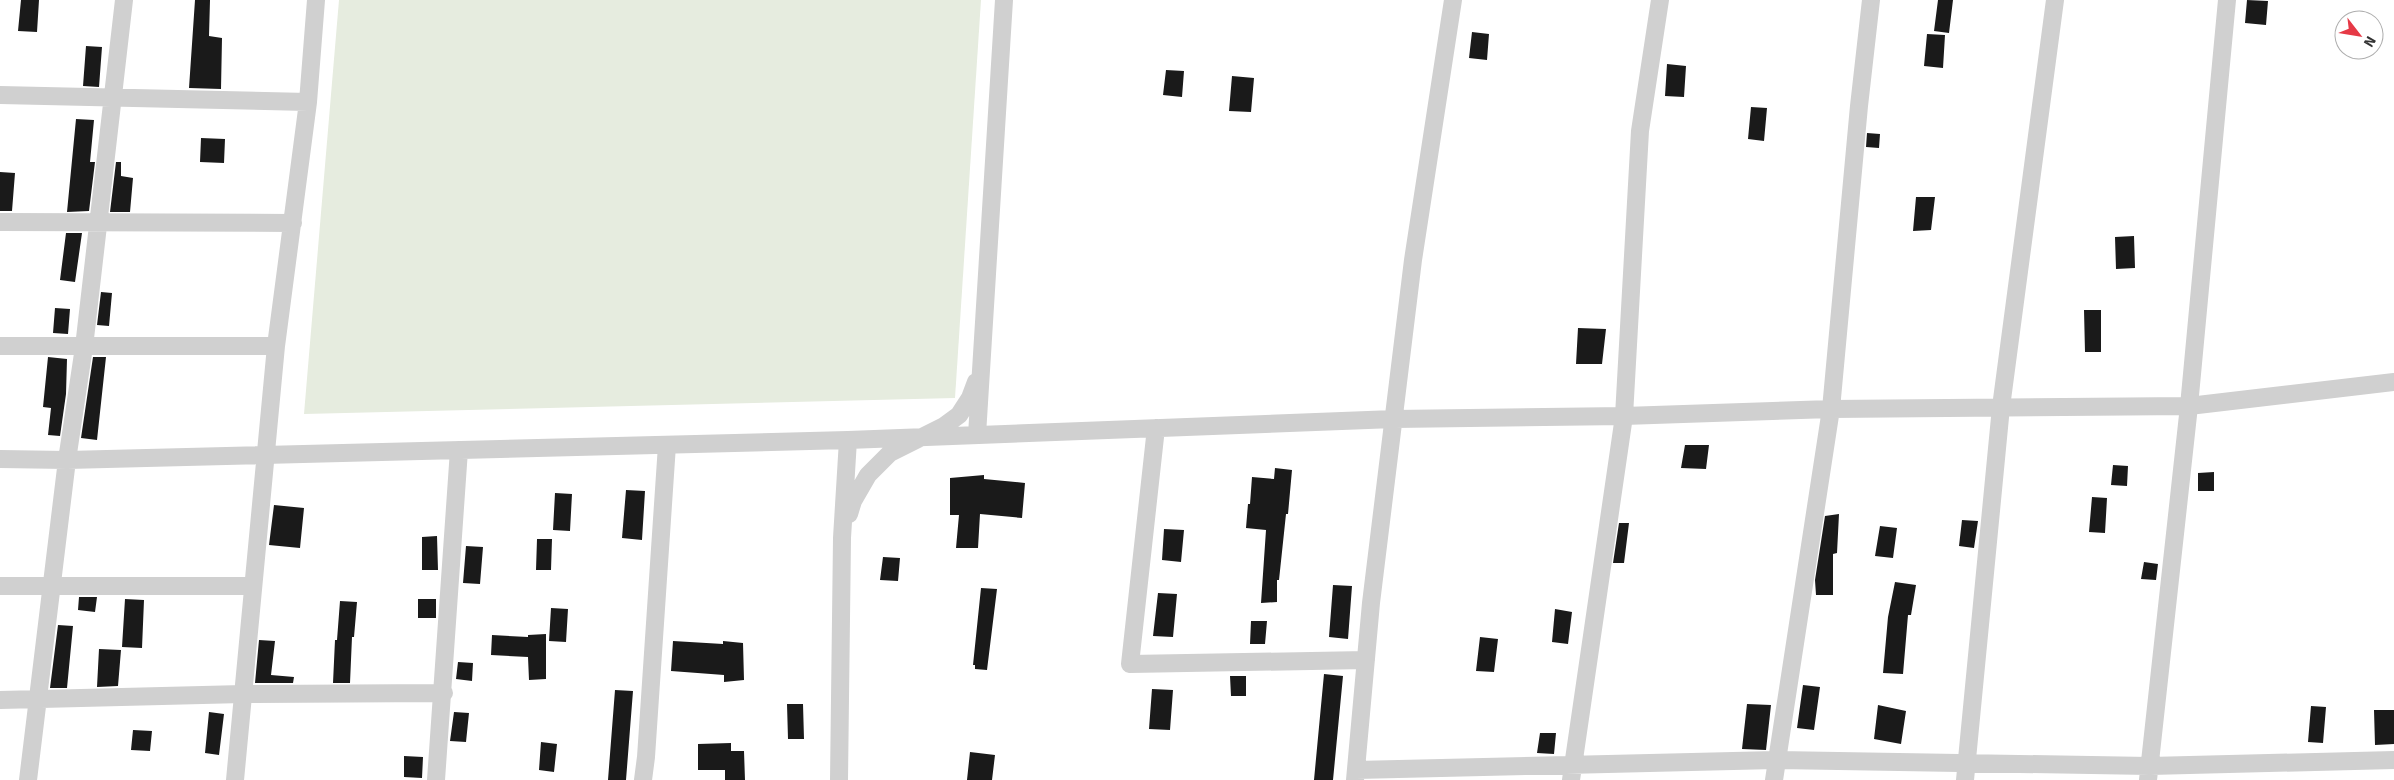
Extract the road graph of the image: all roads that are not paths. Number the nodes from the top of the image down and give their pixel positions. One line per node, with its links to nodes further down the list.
1 (124, 0): 10 (street)
2 (316, 0): 11 (street)
3 (1004, 0): 18 (street)
4 (1453, 0): 24 (street)
5 (1660, 0): 23 (street)
6 (1871, 0): 22 (street)
7 (2055, 0): 21 (street)
8 (2227, 0): 20 (street)
9 (0, 95): 10 (street)
10 (112, 97): 11 (street); 13 (street)
11 (308, 102): 14 (street)
12 (0, 222): 13 (street)
13 (99, 223): 14 (street); 17 (street)
14 (293, 223): 16 (street)
15 (0, 346): 17 (street)
16 (276, 346): 17 (street); 31 (street)
17 (84, 347): 33 (street)
18 (981, 367): 26 (street); 27 (street)
19 (2394, 382): 20 (street)
20 (2190, 406): 21 (street); 47 (street)
21 (2001, 407): 22 (street); 45 (street)
22 (1831, 409): 23 (street); 43 (street)
23 (1624, 416): 24 (street); 46 (street)
24 (1394, 418): 25 (street); 38 (street)
25 (1156, 428): 26 (street); 38 (street)
26 (977, 434): 27 (street)
27 (923, 437): 28 (street); 34 (street)
28 (848, 440): 29 (street); 34 (street)
29 (667, 445): 30 (street); 52 (street)
30 (459, 450): 31 (street); 39 (street)
31 (266, 455): 33 (street); 37 (street)
32 (0, 459): 33 (street)
33 (67, 460): 36 (street)
34 (842, 538): 53 (street)
35 (0, 586): 36 (street)
36 (52, 586): 37 (street); 41 (street)
37 (253, 586): 40 (street)
38 (1366, 660): 48 (street)
39 (444, 693): 40 (street); 51 (street)
40 (243, 694): 41 (street); 50 (street)
41 (38, 699): 42 (street); 49 (street)
42 (0, 700)
43 (1776, 760): 45 (street); 46 (street); 54 (street)
44 (2394, 760): 47 (street)
45 (1965, 771): 47 (street)
46 (1572, 772): 48 (street)
47 (2149, 773)
48 (1355, 775)
49 (28, 780)
50 (235, 780)
51 (436, 780)
52 (643, 780)
53 (839, 780)
54 (1774, 780)

